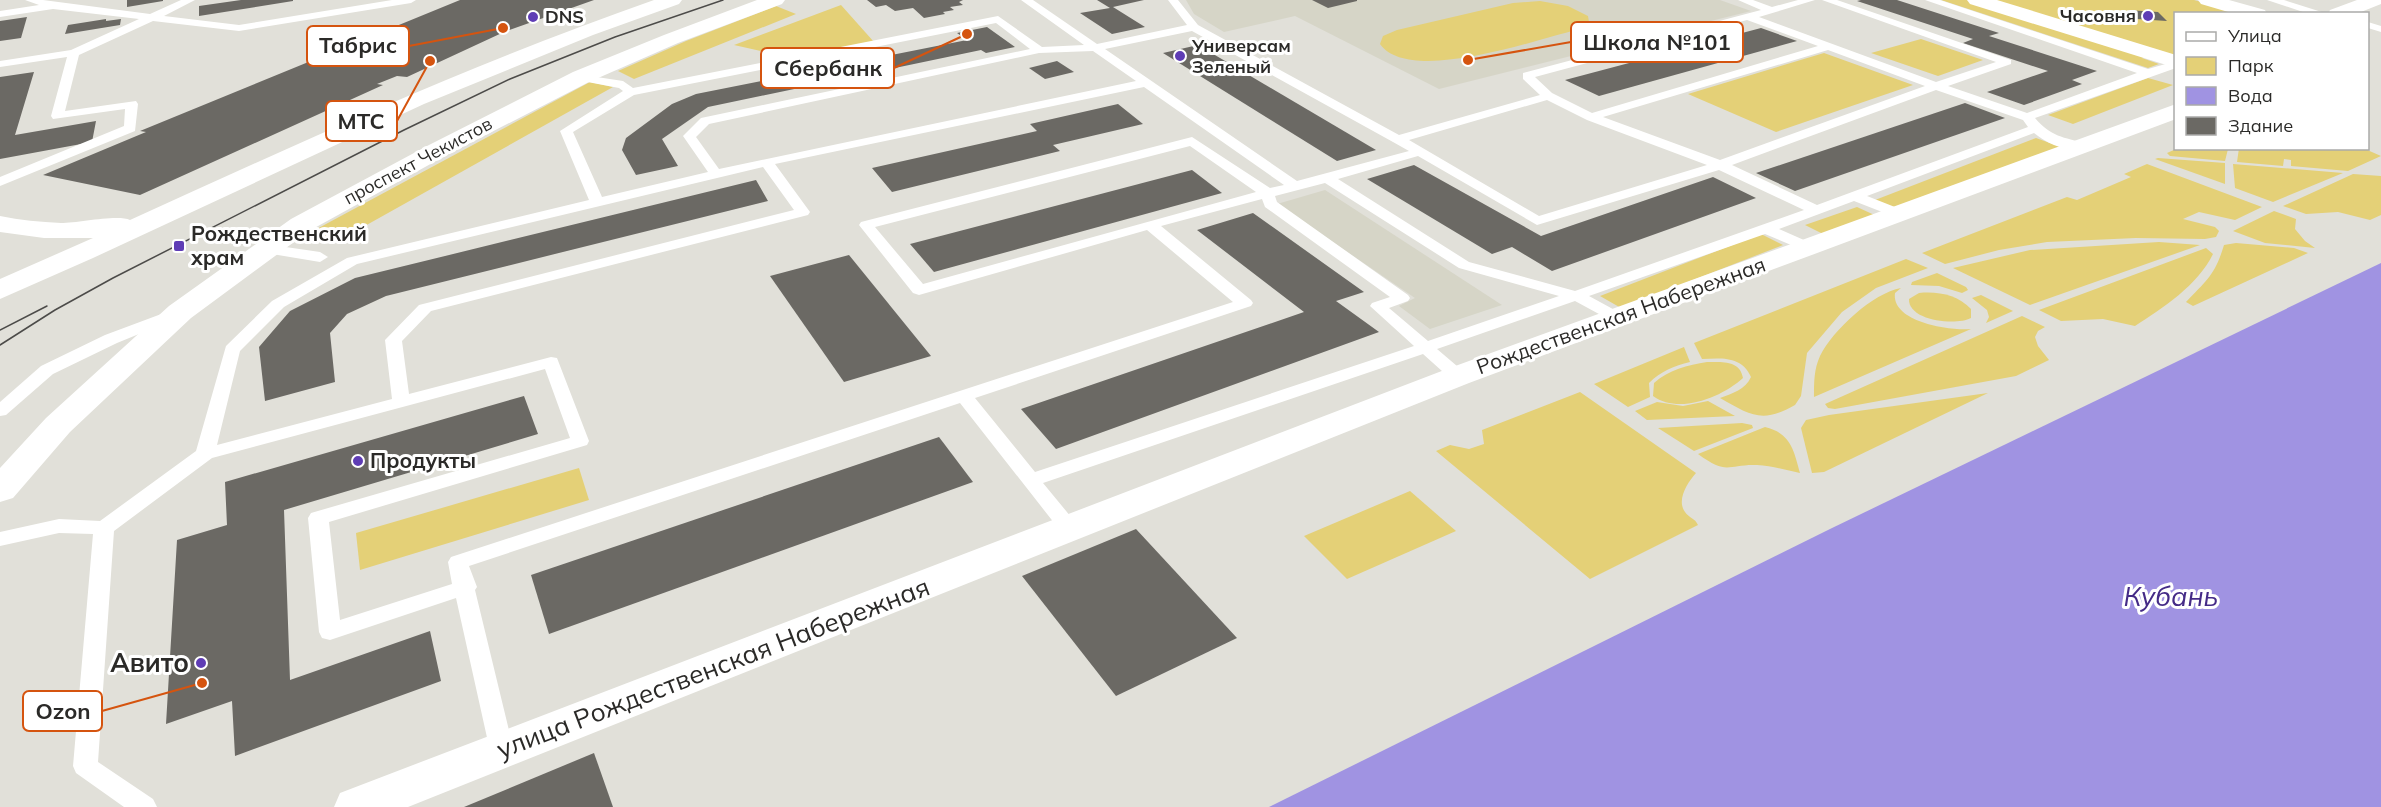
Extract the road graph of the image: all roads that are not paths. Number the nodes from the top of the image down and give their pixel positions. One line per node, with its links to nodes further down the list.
1 (30, 0): 17 (lane)
2 (190, 0): 24 (lane)
3 (411, 0): 24 (lane)
4 (672, 0): 54 (street)
5 (775, 0): 34 (street, проспект Чекистов)
6 (1026, 0): 27 (lane)
7 (1173, 0): 25 (lane)
8 (1743, 0): 18 (lane)
9 (1810, 0): 18 (lane)
10 (1827, 0): 36 (lane)
11 (1930, 0): 33 (lane)
12 (1977, 0): 31 (street)
13 (2208, 0): 19 (street)
14 (2272, 0): 20 (lane)
15 (2375, 0): 21 (street)
16 (102, 5): 17 (lane); 24 (lane)
17 (55, 6): 22 (lane)
18 (1771, 10): 23 (lane)
19 (2251, 12)
20 (2316, 12)
21 (2342, 12)
22 (0, 14)
23 (1749, 17): 26 (lane); 38 (lane)
24 (152, 18): 29 (lane)
25 (1194, 27): 27 (lane); 42 (lane)
26 (1827, 47): 36 (lane); 40 (lane)
27 (1095, 48): 28 (lane); 35 (lane)
28 (1039, 50): 37 (lane); 47 (lane)
29 (74, 53): 32 (lane); 49 (lane)
30 (2174, 63): 33 (lane)
31 (2174, 63)
32 (0, 64)
33 (2148, 73): 41 (lane)
34 (581, 76): 37 (lane); 61 (street, проспект Чекистов)
35 (1146, 83): 45 (lane); 50 (lane)
36 (1936, 86): 41 (lane); 46 (lane)
37 (630, 92): 53 (lane)
38 (1548, 96): 40 (lane); 42 (lane)
39 (2174, 111): 43 (street, Рождественская Набережная)
40 (1592, 117): 46 (lane)
41 (2032, 123): 43 (lane); 52 (lane)
42 (1398, 139): 44 (lane)
43 (2081, 146): 56 (street, Рождественская Набережная)
44 (1419, 152): 46 (lane); 48 (lane)
45 (766, 162): 47 (lane); 70 (lane)
46 (1720, 165): 55 (lane)
47 (716, 174): 53 (lane)
48 (1327, 178): 50 (lane); 64 (lane)
49 (0, 182)
50 (1295, 186): 51 (lane)
51 (1267, 193): 57 (lane); 57 (lane); 67 (lane)
52 (1857, 197): 55 (lane); 56 (lane)
53 (597, 202): 72 (lane)
54 (171, 211): 58 (street); 63 (street)
55 (1818, 211): 59 (lane)
56 (1900, 214): 60 (street, Рождественская Набережная)
57 (1150, 225): 69 (lane)
58 (13, 227): 63 (street)
59 (1765, 228): 60 (lane); 64 (lane)
60 (1808, 247): 66 (street, Рождественская Набережная)
61 (265, 249): 62 (lane); 65 (street, проспект Чекистов)
62 (320, 257)
63 (9, 285)
64 (1577, 296): 66 (lane); 67 (lane)
65 (180, 312): 71 (lane); 74 (street, проспект Чекистов)
66 (1616, 317): 68 (street, Рождественская Набережная)
67 (1426, 349): 68 (lane); 73 (lane)
68 (1458, 376): 76 (street, Рождественская Набережная)
69 (964, 396): 73 (lane); 78 (lane)
70 (401, 402): 72 (lane); 78 (lane)
71 (0, 411)
72 (205, 454): 75 (lane)
73 (1031, 480): 76 (lane)
74 (0, 490)
75 (104, 528): 77 (lane); 80 (lane)
76 (1069, 528): 79 (street, улица Рождественская Набережная)
77 (0, 539)
78 (466, 587): 79 (lane)
79 (502, 751): 81 (street, улица Рождественская Набережная)
80 (144, 807)
81 (357, 807)

